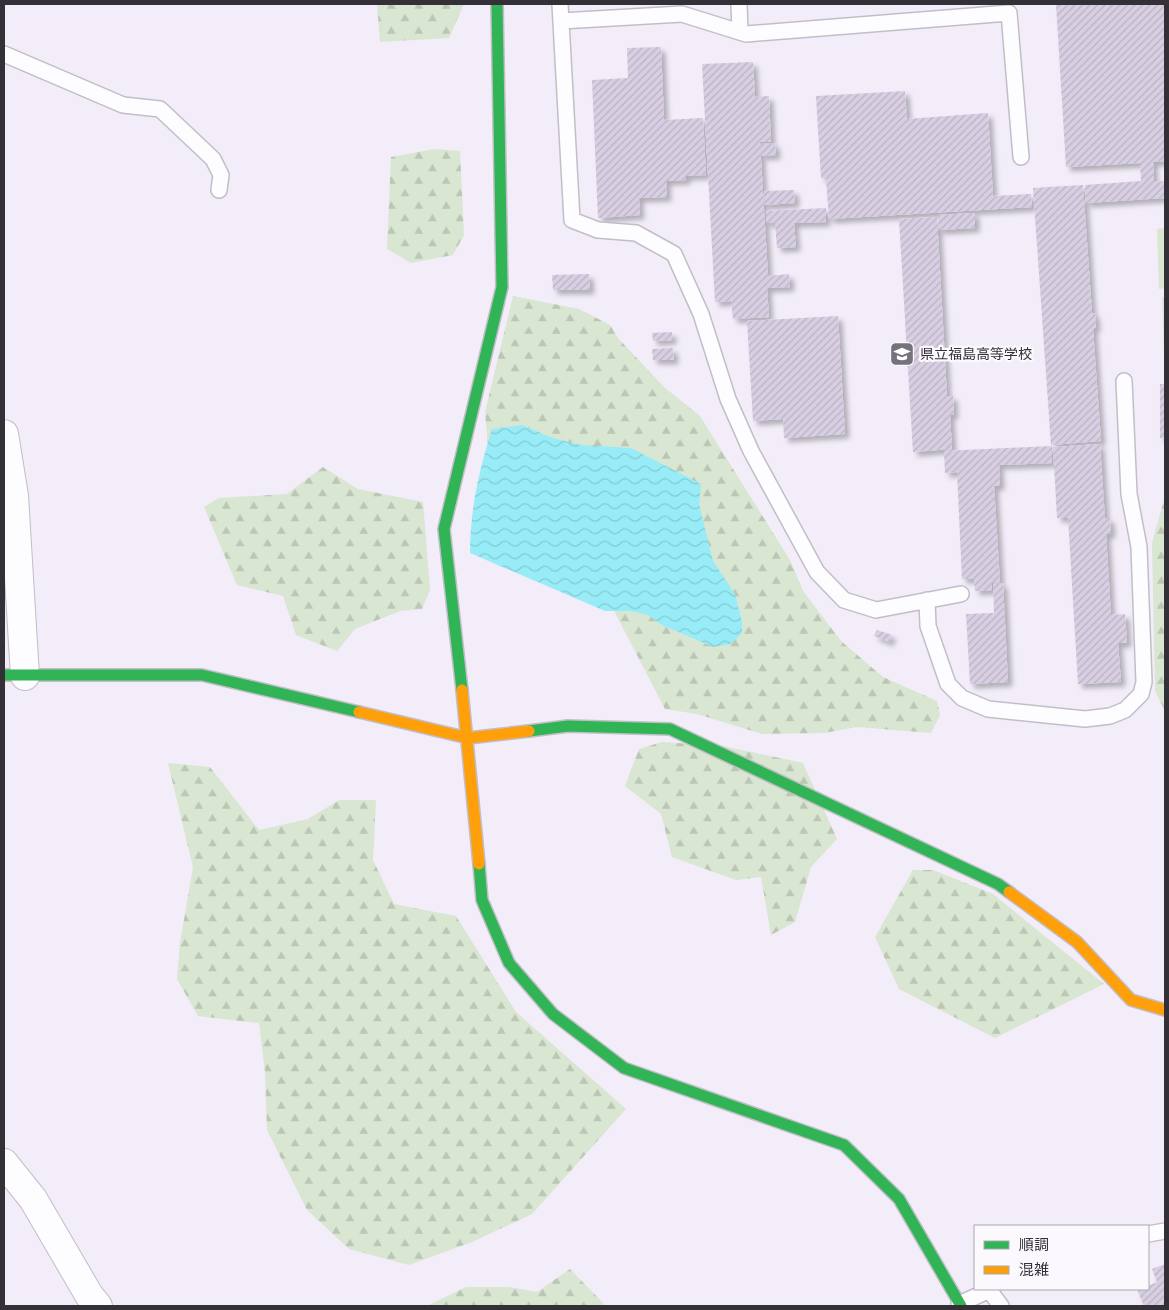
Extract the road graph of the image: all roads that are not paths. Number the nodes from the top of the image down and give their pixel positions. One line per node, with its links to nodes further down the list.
1 (497, 4): 15 (street)
2 (560, 4): 5 (lane)
3 (739, 4): 6 (lane)
4 (688, 10): 5 (lane); 6 (lane)
5 (561, 21): 13 (lane)
6 (740, 32): 8 (lane)
7 (4, 54): 9 (lane)
8 (1021, 157)
9 (219, 190)
10 (1124, 381): 13 (lane)
11 (4, 434): 14 (street)
12 (961, 594): 13 (lane)
13 (928, 600)
14 (15, 675): 15 (street)
15 (468, 738): 16 (street); 22 (street)
16 (1165, 1010)
17 (4, 1163): 23 (street)
18 (1165, 1231): 19 (lane)
19 (1149, 1234)
20 (988, 1290): 22 (lane)
21 (991, 1290): 24 (lane)
22 (960, 1305)
23 (98, 1306)
24 (1001, 1306)

